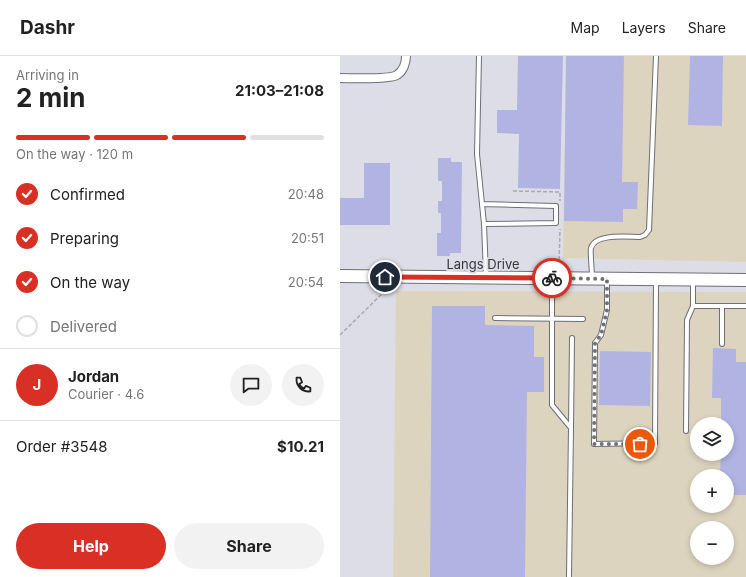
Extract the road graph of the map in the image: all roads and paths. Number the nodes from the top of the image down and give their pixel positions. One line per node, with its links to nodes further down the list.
1 (406, 56): 4 (street)
2 (479, 56): 5 (lane)
3 (656, 56): 10 (lane)
4 (340, 78)
5 (482, 204): 6 (lane); 6 (lane)
6 (484, 224): 8 (lane)
7 (340, 276): 8 (street, Langs Drive)
8 (486, 278): 9 (street, Langs Drive)
9 (552, 278): 10 (street, Langs Drive); 20 (lane)
10 (592, 279): 11 (street, Langs Drive)
11 (607, 279): 12 (street, Langs Drive); 12 (lane)
12 (656, 279): 13 (street, Langs Drive)
13 (693, 279): 14 (street, Langs Drive); 16 (lane)
14 (746, 280)
15 (389, 287): 22 (path)
16 (693, 306): 17 (lane); 26 (lane)
17 (722, 306): 18 (lane); 24 (lane)
18 (746, 306)
19 (495, 318): 20 (lane)
20 (552, 319): 21 (lane); 25 (lane)
21 (583, 319)
22 (340, 335)
23 (572, 338): 25 (lane)
24 (722, 344)
25 (572, 428): 27 (lane)
26 (686, 431)
27 (569, 577)

